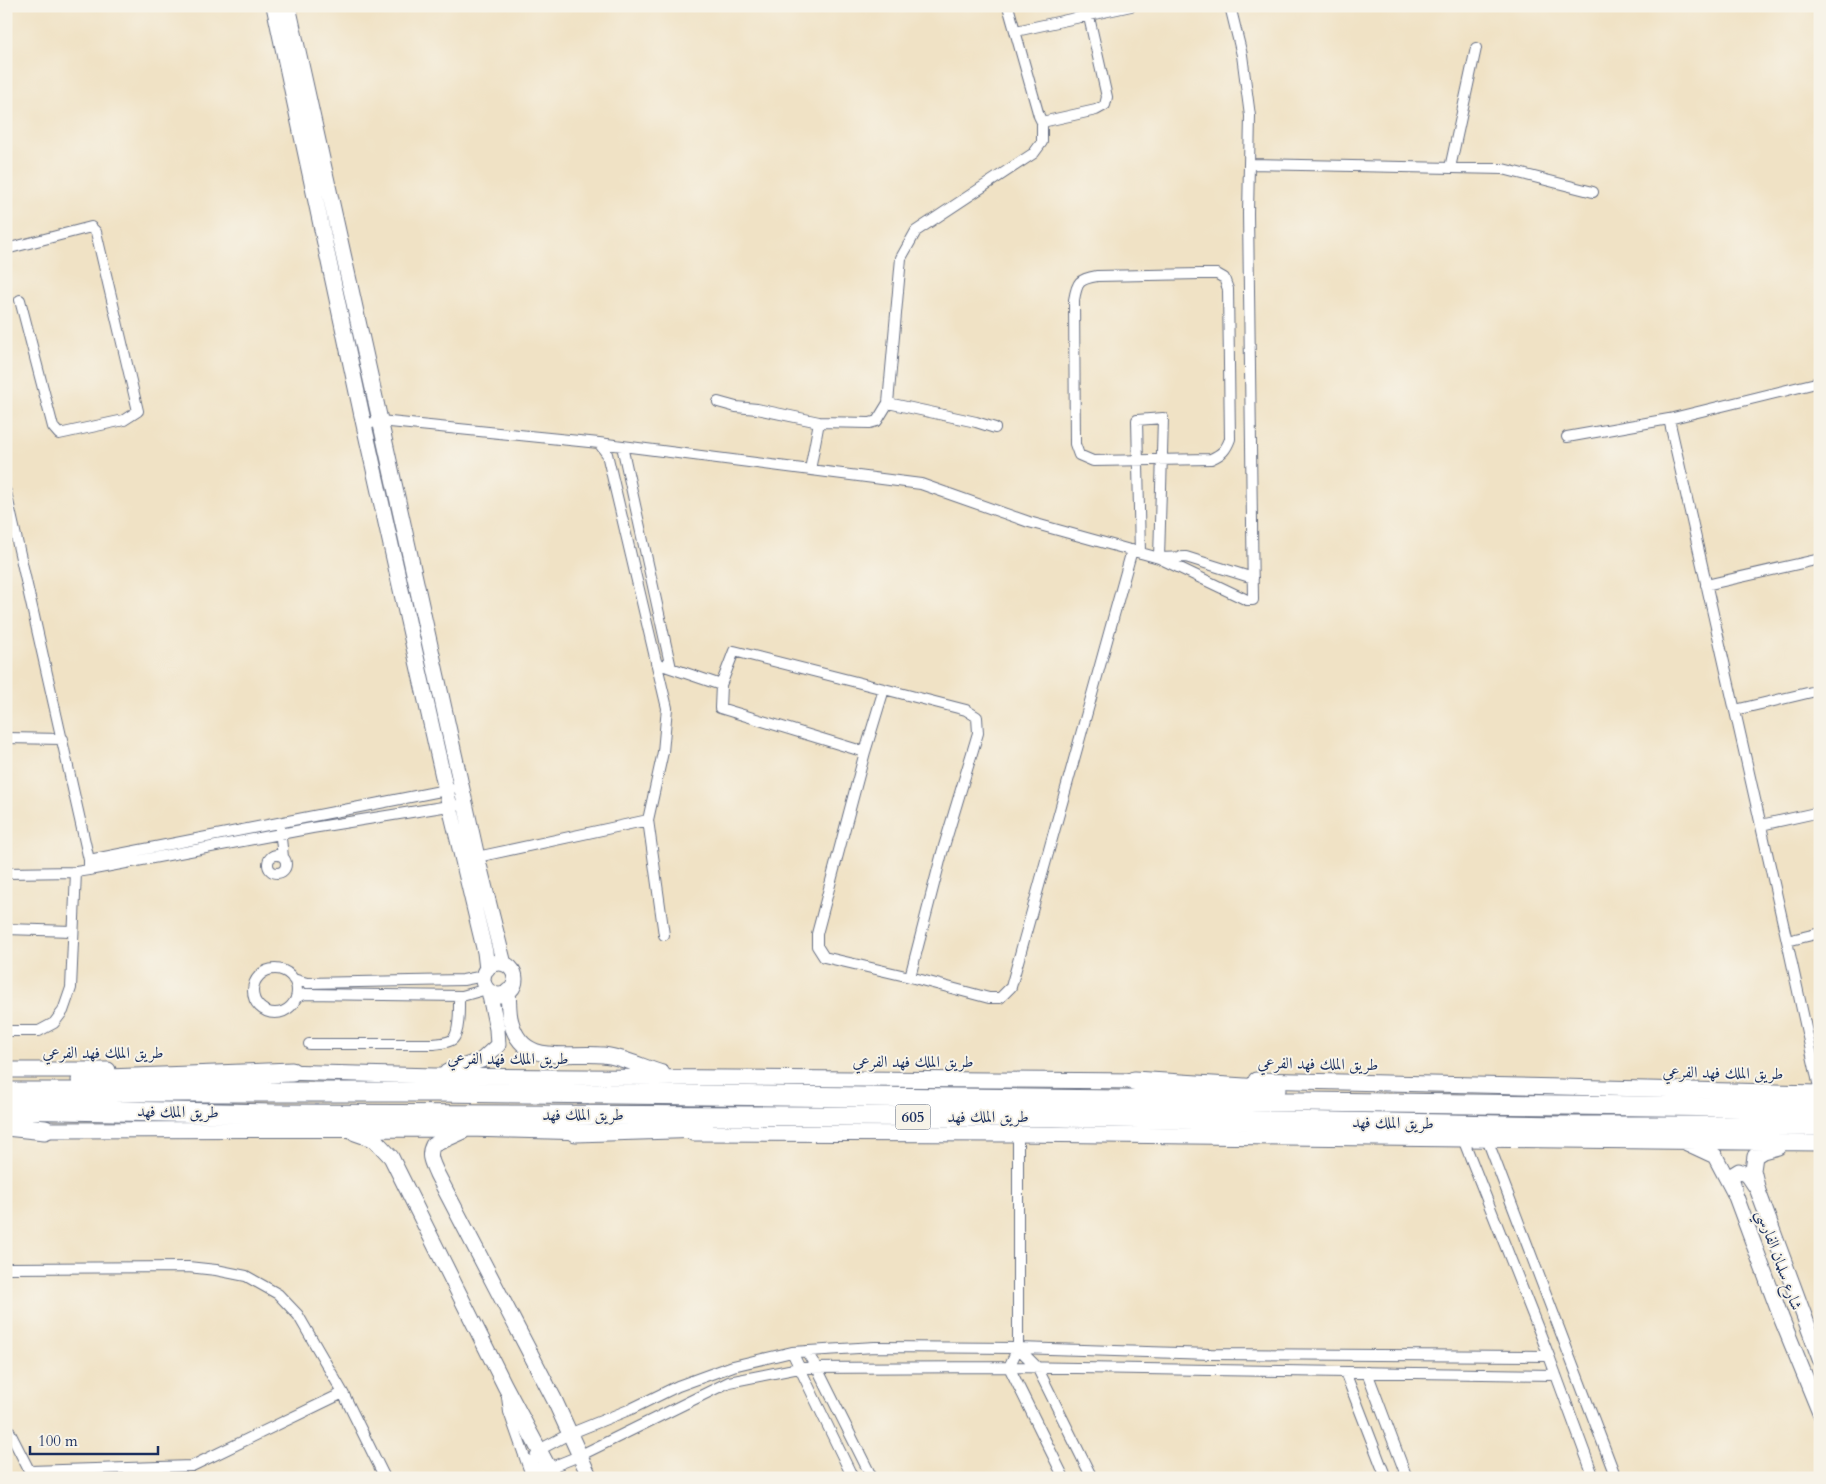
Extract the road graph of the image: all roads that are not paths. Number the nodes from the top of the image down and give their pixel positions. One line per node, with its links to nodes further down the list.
1 (274, 6): 21 (main road)
2 (288, 6): 19 (main road)
3 (1008, 6): 7 (street)
4 (1131, 6): 6 (street)
5 (1230, 6): 10 (street)
6 (1089, 16): 7 (street); 9 (street)
7 (1016, 31): 9 (street)
8 (1476, 48): 11 (street)
9 (1042, 122): 17 (street)
10 (1249, 164): 11 (street); 33 (street)
11 (1450, 168): 12 (street)
12 (1593, 192)
13 (6, 250): 14 (street)
14 (20, 300)
15 (1820, 382): 18 (street)
16 (718, 402): 20 (street)
17 (888, 403): 20 (street); 22 (street)
18 (1669, 419): 23 (street); 34 (street)
19 (380, 421): 21 (street); 24 (street); 44 (main road)
20 (819, 422): 28 (street)
21 (364, 425): 45 (main road)
22 (995, 428)
23 (1566, 437)
24 (599, 443): 25 (street); 35 (street)
25 (622, 446): 28 (street); 36 (street)
26 (1138, 460): 27 (street); 27 (street); 27 (street); 30 (street)
27 (1162, 460): 31 (street)
28 (810, 470): 30 (street)
29 (6, 492): 42 (street)
30 (1136, 552): 31 (street); 66 (street)
31 (1159, 558): 33 (street); 33 (street)
32 (1820, 559): 34 (street)
33 (1252, 578)
34 (1706, 585): 40 (street)
35 (656, 663): 36 (street); 49 (street)
36 (671, 668): 37 (street)
37 (720, 684): 38 (street); 43 (street)
38 (884, 689): 43 (street); 66 (street)
39 (1820, 690): 40 (street)
40 (1735, 710): 52 (street)
41 (6, 738): 42 (street)
42 (62, 739): 57 (street)
43 (865, 752): 66 (street)
44 (462, 786): 45 (street); 46 (main road)
45 (446, 790): 47 (main road); 50 (street)
46 (465, 803): 47 (street); 56 (main road)
47 (450, 805): 53 (street); 69 (main road)
48 (1820, 812): 52 (street)
49 (648, 820): 56 (street); 63 (street)
50 (279, 822): 51 (street); 53 (street)
51 (267, 825): 53 (street); 57 (street)
52 (1761, 825): 64 (street)
53 (275, 835): 54 (street); 55 (street); 57 (street)
54 (271, 857): 55 (street); 55 (street)
55 (283, 857)
56 (477, 857): 65 (main road)
57 (89, 865): 58 (street)
58 (76, 872): 59 (street); 61 (street)
59 (6, 873)
60 (6, 929): 61 (street)
61 (72, 931): 76 (street)
62 (1820, 933): 64 (street)
63 (664, 935)
64 (1787, 942): 85 (street)
65 (504, 964): 69 (main road); 71 (main road)
66 (910, 977)
67 (293, 979): 70 (street); 73 (street); 73 (street)
68 (423, 981): 69 (street); 70 (street); 74 (street)
69 (487, 981): 71 (main road); 75 (street); 80 (main road)
70 (358, 982): 72 (street)
71 (508, 992): 81 (main road)
72 (357, 995): 73 (street); 74 (street)
73 (296, 996)
74 (423, 996): 75 (street)
75 (456, 996): 77 (street)
76 (6, 1030)
77 (309, 1044)
78 (6, 1070): 79 (main road, طريق الملك فهد الفرعي)
79 (292, 1072): 80 (main road, طريق الملك فهد الفرعي); 83 (highway)
80 (434, 1076): 81 (main road, طريق الملك فهد الفرعي)
81 (678, 1078): 82 (main road, طريق الملك فهد الفرعي)
82 (1134, 1081): 85 (main road, طريق الملك فهد الفرعي); 86 (highway)
83 (6, 1082)
84 (6, 1092): 86 (highway, طريق الملك فهد / 605)
85 (1820, 1092)
86 (1459, 1103): 87 (highway, طريق الملك فهد / 605)
87 (1820, 1108)
88 (6, 1109): 89 (highway, طريق الملك فهد / 605)
89 (949, 1117): 91 (highway, طريق الملك فهد / 605); 96 (highway)
90 (6, 1126): 93 (highway)
91 (1820, 1126)
92 (468, 1129): 94 (main road); 96 (main road); 122 (main road)
93 (45, 1130): 94 (main road); 95 (main road)
94 (346, 1130): 118 (main road)
95 (6, 1131)
96 (576, 1132): 97 (main road)
97 (1018, 1134): 99 (main road); 106 (street)
98 (1487, 1139): 99 (main road); 100 (main road); 138 (street)
99 (1463, 1140): 109 (street)
100 (1681, 1141): 102 (main road); 104 (main road, شارع سلمان الفارسي)
101 (1820, 1142): 102 (main road)
102 (1794, 1143): 103 (main road, شارع سلمان الفارسي)
103 (1758, 1191): 104 (main road); 110 (main road, شارع سلمان الفارسي)
104 (1735, 1194): 120 (main road, شارع سلمان الفارسي)
105 (6, 1268): 119 (street)
106 (1018, 1348): 107 (street); 109 (street); 111 (street); 112 (street)
107 (806, 1351): 108 (street); 114 (street)
108 (792, 1352): 113 (street); 122 (street)
109 (1549, 1356): 117 (street)
110 (1820, 1360)
111 (1009, 1367): 112 (street); 114 (street); 133 (street)
112 (1037, 1367): 115 (street); 134 (street)
113 (798, 1368): 114 (street); 124 (street); 131 (street)
114 (817, 1368): 132 (street)
115 (1345, 1372): 116 (street); 135 (street)
116 (1367, 1372): 117 (street); 136 (street)
117 (1556, 1375): 137 (street)
118 (506, 1386): 123 (main road); 126 (street)
119 (343, 1393): 125 (street); 129 (street)
120 (1820, 1413)
121 (6, 1425): 128 (street)
122 (569, 1434): 123 (street); 124 (main road)
123 (539, 1450): 126 (street); 127 (main road)
124 (579, 1456): 127 (street); 130 (main road)
125 (134, 1473): 128 (street)
126 (531, 1473): 127 (street)
127 (552, 1473)
128 (31, 1475)
129 (385, 1478)
130 (590, 1478)
131 (853, 1478)
132 (872, 1478)
133 (1064, 1478)
134 (1092, 1478)
135 (1386, 1478)
136 (1407, 1478)
137 (1594, 1478)
138 (1616, 1478)

